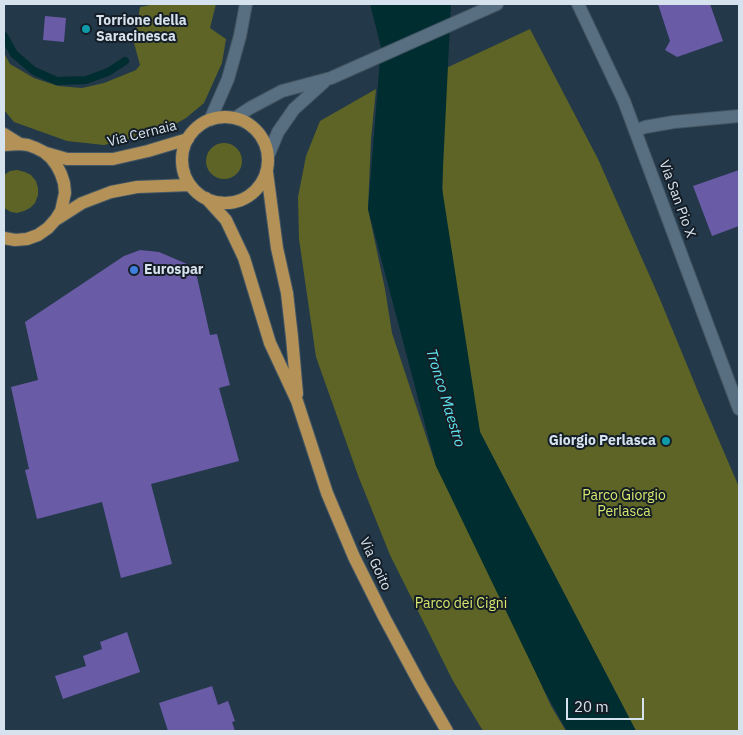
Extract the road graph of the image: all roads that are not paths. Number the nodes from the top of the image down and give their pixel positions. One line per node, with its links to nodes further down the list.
1 (246, 4): 7 (street)
2 (497, 4): 4 (street)
3 (578, 4): 8 (street, Via San Pio X)
4 (325, 81): 6 (street); 14 (street)
5 (739, 116): 8 (street)
6 (235, 118): 7 (main road); 14 (main road)
7 (210, 120): 10 (main road)
8 (636, 131): 21 (street, Via San Pio X)
9 (4, 134): 11 (main road, Via Cernaia)
10 (188, 138): 13 (main road, Via Cernaia); 16 (main road)
11 (20, 144): 12 (main road, Via Cernaia); 13 (main road, Via Cernaia)
12 (4, 145)
13 (44, 152): 18 (main road)
14 (268, 156): 15 (main road)
15 (267, 172): 17 (main road); 20 (main road, Via Goito)
16 (190, 185): 17 (main road); 18 (main road)
17 (206, 198): 20 (main road, Via Goito)
18 (56, 219): 19 (main road)
19 (4, 238)
20 (297, 401): 22 (main road, Via Goito)
21 (739, 409)
22 (447, 731)

